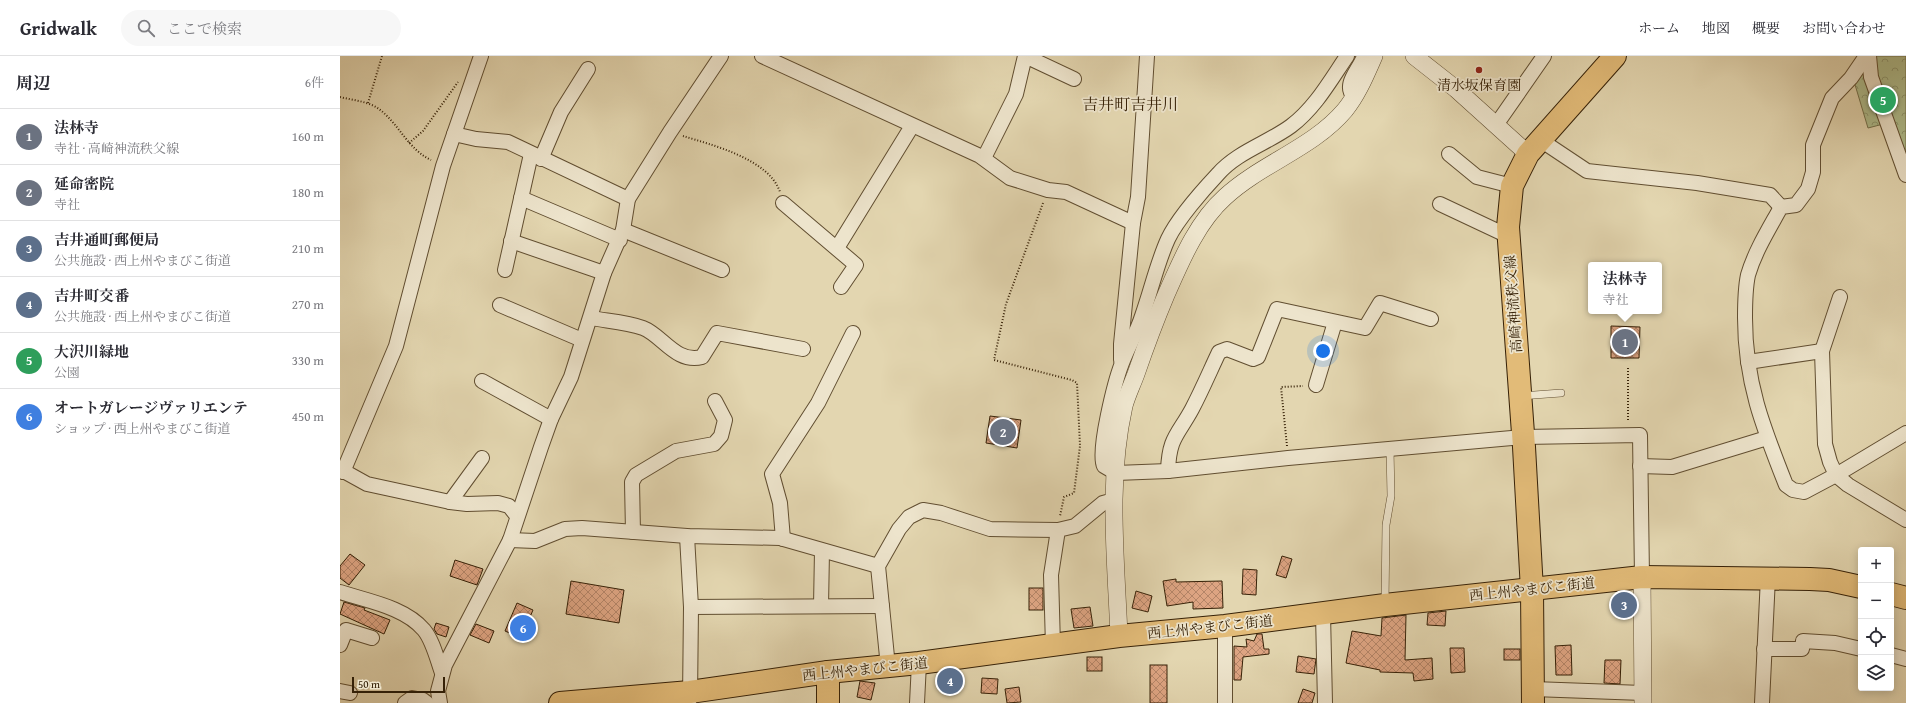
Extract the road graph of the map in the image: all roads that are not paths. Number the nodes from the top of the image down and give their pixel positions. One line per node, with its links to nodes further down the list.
1 (721, 56): 25 (street)
2 (762, 56): 16 (street)
3 (1147, 56): 29 (street)
4 (1348, 56): 48 (street)
5 (1364, 56): 14 (street)
6 (1374, 56): 14 (street)
7 (1414, 56): 15 (street)
8 (1544, 56): 15 (street)
9 (1615, 56): 18 (main road, 高崎神流秩父線)
10 (1867, 56): 22 (street); 28 (street)
11 (478, 62): 17 (street)
12 (588, 69): 20 (street)
13 (1074, 79): 21 (street)
14 (1354, 97): 63 (street)
15 (1496, 125): 18 (street)
16 (912, 126): 21 (street); 33 (street)
17 (454, 134): 20 (street); 61 (street)
18 (1534, 147): 23 (main road, 高崎神流秩父線); 28 (street)
19 (1449, 154): 23 (street)
20 (536, 156): 24 (street); 25 (street)
21 (984, 158): 29 (street)
22 (1906, 175)
23 (1512, 186): 31 (main road, 高崎神流秩父線)
24 (521, 198): 30 (street); 32 (street)
25 (628, 199): 30 (street)
26 (783, 203): 33 (street)
27 (1440, 204): 31 (street)
28 (1781, 207): 47 (street)
29 (1132, 223): 48 (street)
30 (621, 235): 35 (street); 36 (street)
31 (1508, 236): 52 (main road, 高崎神流秩父線)
32 (511, 241): 34 (street); 36 (street)
33 (837, 248): 37 (street)
34 (505, 270)
35 (722, 270)
36 (604, 273): 40 (street)
37 (841, 287)
38 (1840, 297): 46 (street)
39 (500, 305): 44 (street)
40 (591, 318): 44 (street); 45 (street)
41 (1431, 319): 42 (street)
42 (1335, 322): 50 (street); 62 (street)
43 (852, 333): 72 (street)
44 (582, 340): 54 (street)
45 (803, 349)
46 (1822, 351): 47 (street); 64 (street)
47 (1748, 362): 57 (street)
48 (1121, 364): 63 (street)
49 (482, 381): 54 (street)
50 (1316, 385)
51 (1561, 393): 52 (lane)
52 (1520, 396): 56 (main road, 高崎神流秩父線)
53 (715, 401): 70 (street)
54 (551, 419): 67 (street)
55 (1906, 434): 64 (street)
56 (1523, 437): 58 (street); 60 (street); 79 (main road, 高崎神流秩父線)
57 (1767, 438): 60 (street); 64 (street)
58 (1390, 449): 62 (street); 83 (lane)
59 (482, 458): 66 (street)
60 (1640, 466): 77 (street)
61 (342, 470): 66 (street)
62 (1168, 471): 63 (street)
63 (1116, 473): 65 (street)
64 (1836, 475): 68 (street)
65 (1114, 500): 69 (street); 89 (street)
66 (450, 502): 67 (street)
67 (517, 516): 73 (street)
68 (1906, 520)
69 (1058, 530): 75 (street); 92 (street)
70 (633, 532): 71 (street); 73 (street)
71 (687, 536): 72 (street); 86 (street)
72 (784, 539): 74 (street)
73 (510, 540): 100 (street)
74 (822, 550): 75 (street); 84 (street)
75 (878, 566): 85 (street)
76 (1768, 577): 77 (main road, 西上州やまびこ街道); 78 (main road, 西上州やまびこ街道); 94 (street)
77 (1642, 578): 79 (main road, 西上州やまびこ街道); 103 (street)
78 (1858, 586)
79 (1532, 590): 83 (main road, 西上州やまびこ街道); 101 (main road, 高崎神流秩父線)
80 (340, 592): 100 (street)
81 (1894, 595): 82 (main road)
82 (1906, 598)
83 (1385, 605): 87 (main road, 西上州やまびこ街道)
84 (821, 606): 85 (street); 86 (street)
85 (882, 606): 98 (street)
86 (691, 607): 102 (street)
87 (1322, 614): 88 (main road, 西上州やまびこ街道); 111 (street)
88 (1225, 626): 89 (main road, 西上州やまびこ街道); 110 (street)
89 (1119, 636): 92 (main road, 西上州やまびこ街道)
90 (372, 638): 91 (street)
91 (340, 645)
92 (1053, 646): 97 (main road, 西上州やまびこ街道)
93 (1858, 648): 94 (street)
94 (1764, 649): 112 (street)
95 (1894, 656): 96 (street)
96 (1906, 659)
97 (919, 663): 98 (main road, 西上州やまびこ街道); 109 (street)
98 (888, 667): 99 (main road, 西上州やまびこ街道)
99 (828, 672): 102 (main road, 西上州やまびこ街道); 108 (main road)
100 (442, 673): 106 (street)
101 (1533, 696): 103 (street)
102 (690, 698): 107 (main road, 西上州やまびこ街道)
103 (1643, 698)
104 (405, 703): 105 (street)
105 (427, 703)
106 (440, 703)
107 (560, 703)
108 (828, 703)
109 (917, 703)
110 (1225, 703)
111 (1325, 703)
112 (1762, 703)

